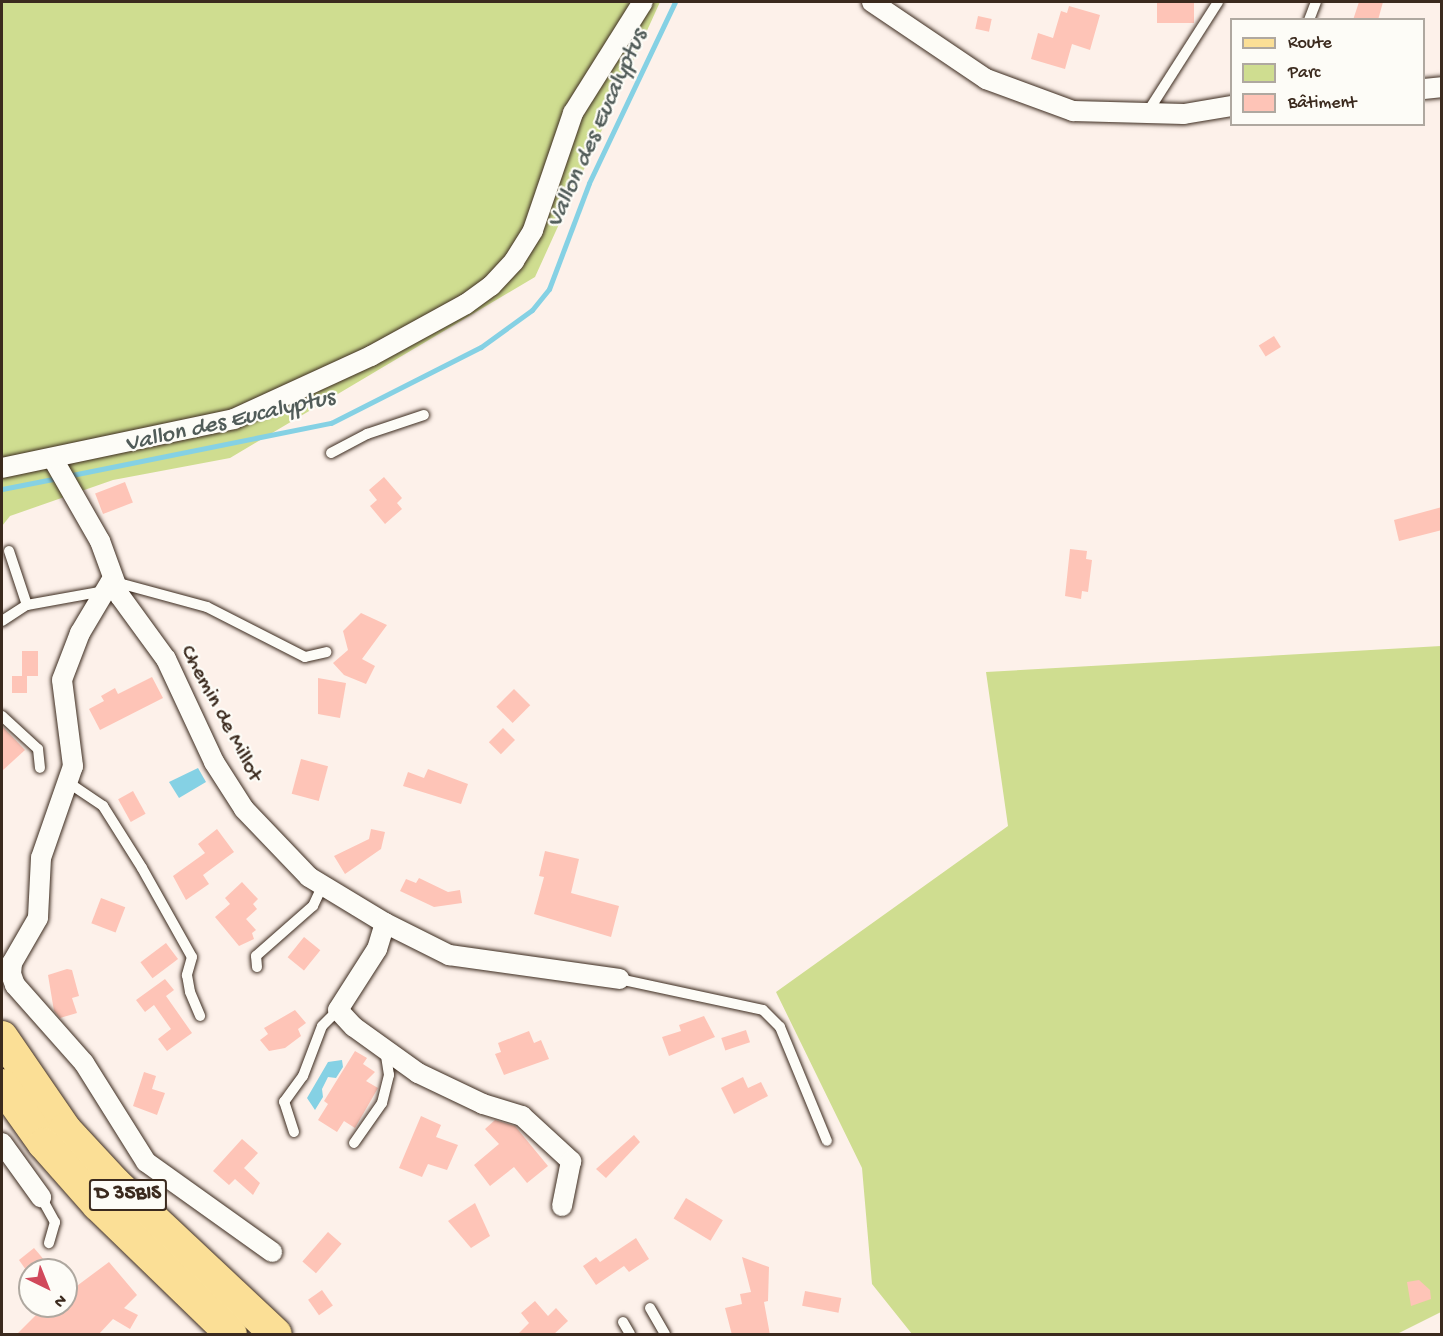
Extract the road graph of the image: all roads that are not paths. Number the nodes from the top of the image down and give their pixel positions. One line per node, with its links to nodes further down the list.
1 (643, 2): 12 (street)
2 (872, 2): 9 (street)
3 (1218, 2): 9 (lane)
4 (1316, 2): 5 (lane)
5 (1310, 18)
6 (1442, 87): 7 (street)
7 (1425, 89)
8 (1230, 106): 9 (street)
9 (1147, 113)
10 (424, 415): 11 (lane)
11 (331, 453)
12 (56, 465): 13 (street); 15 (street, Chemin de Millot)
13 (2, 468)
14 (9, 551): 16 (lane)
15 (108, 586): 16 (lane); 18 (lane); 21 (street); 22 (street, Chemin de Millot)
16 (27, 606): 17 (lane)
17 (2, 621)
18 (326, 652)
19 (2, 716): 20 (lane)
20 (40, 768)
21 (66, 781): 27 (lane); 38 (street)
22 (323, 885): 23 (street, Chemin de Millot); 24 (lane)
23 (385, 923): 25 (street, Chemin de Millot); 26 (street)
24 (258, 966)
25 (620, 979): 32 (lane)
26 (338, 1010): 29 (street); 31 (lane)
27 (200, 1016)
28 (2, 1037): 42 (main road, D 35BIS)
29 (385, 1049): 34 (lane); 36 (street)
30 (2, 1085): 41 (main road, D 35BIS)
31 (294, 1132)
32 (827, 1141)
33 (2, 1143): 35 (street)
34 (354, 1143)
35 (41, 1197): 37 (lane)
36 (562, 1206)
37 (49, 1243)
38 (272, 1252)
39 (651, 1308): 44 (lane)
40 (623, 1322): 43 (lane)
41 (231, 1335)
42 (276, 1335)
43 (630, 1335)
44 (665, 1335)

